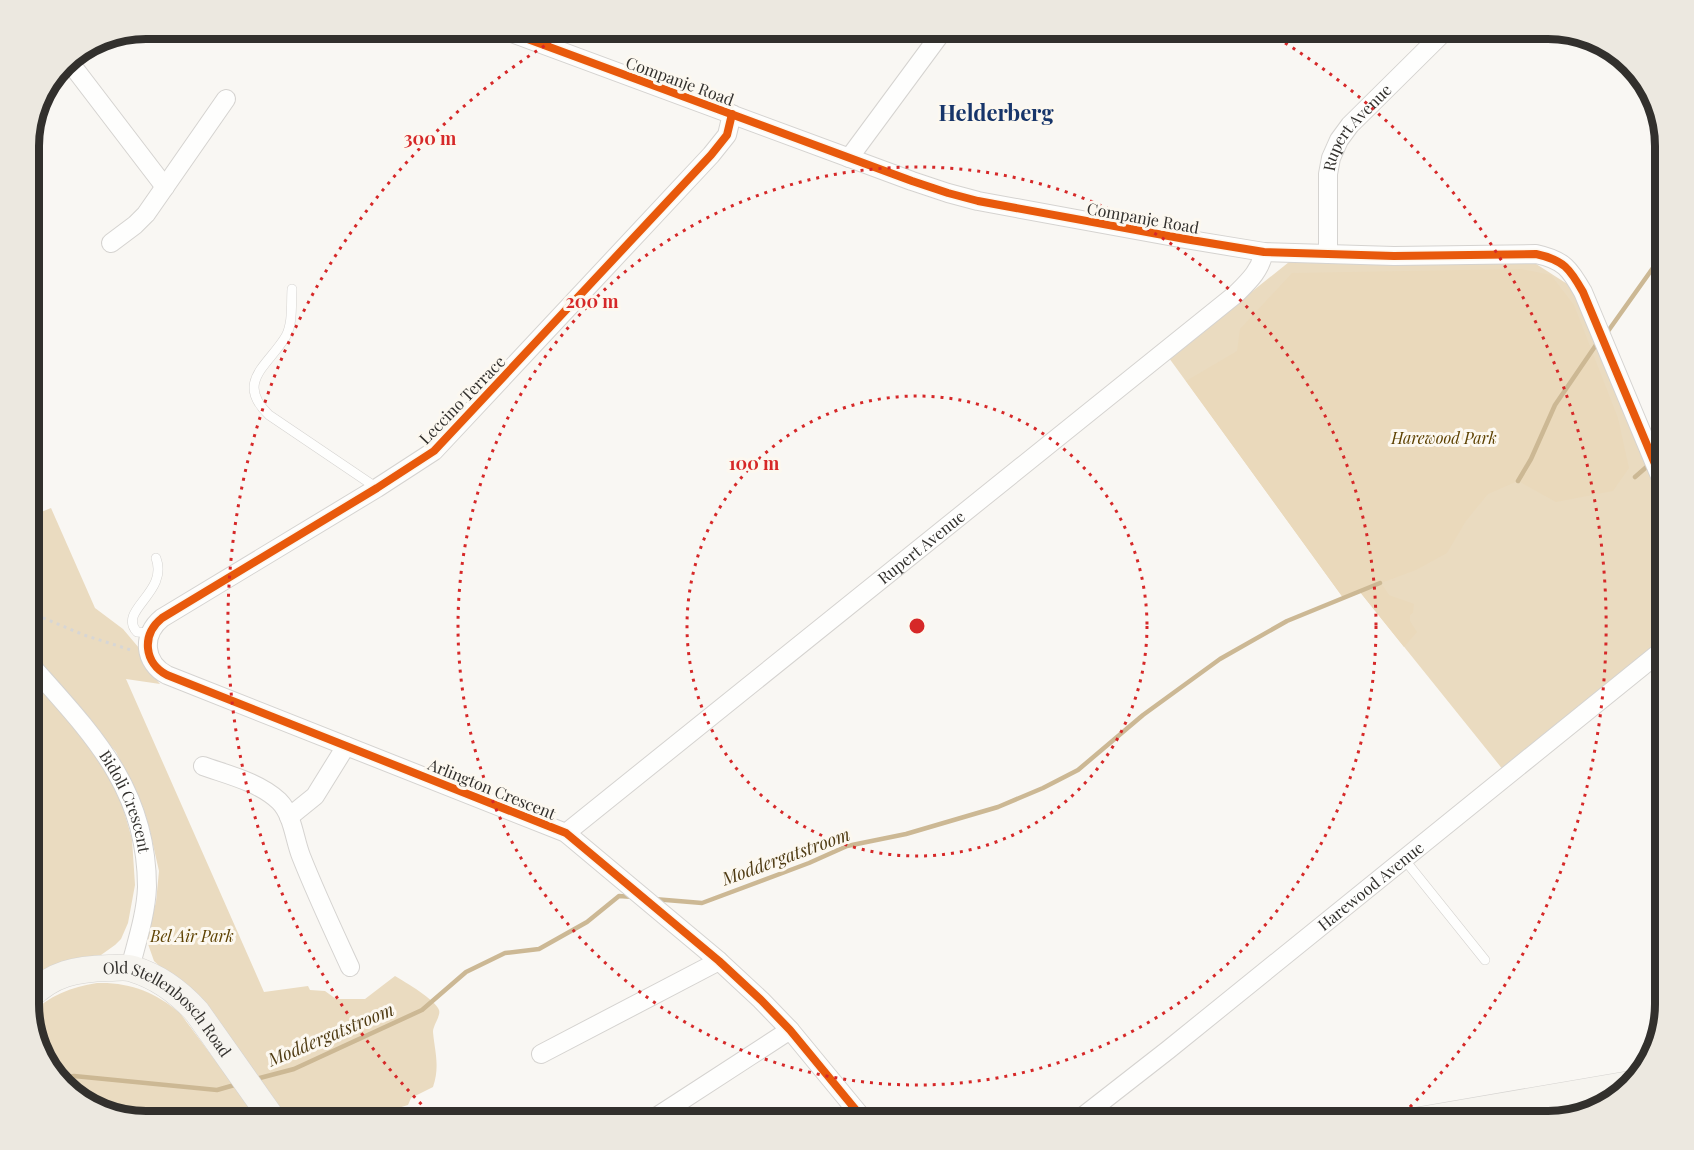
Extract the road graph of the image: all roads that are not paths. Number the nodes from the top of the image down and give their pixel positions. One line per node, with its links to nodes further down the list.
1 (528, 39): 6 (street, Companje Road)
2 (937, 39): 7 (street)
3 (1437, 39): 11 (street, Rupert Avenue)
4 (74, 68): 8 (street)
5 (226, 99): 8 (street)
6 (732, 114): 7 (street, Companje Road); 14 (street, Leccino Terrace)
7 (849, 158): 10 (street, Companje Road)
8 (165, 187): 9 (street)
9 (111, 243)
10 (1264, 252): 11 (street, Companje Road); 22 (street, Rupert Avenue)
11 (1328, 254): 13 (street, Companje Road)
12 (292, 289): 14 (lane)
13 (1655, 464)
14 (377, 488): 16 (street, Leccino Terrace)
15 (156, 558): 16 (lane)
16 (150, 633): 19 (street, Arlington Crescent)
17 (1655, 663): 23 (street, Harewood Avenue)
18 (39, 675): 27 (street, Bidoli Crescent)
19 (346, 746): 21 (street); 22 (street, Arlington Crescent)
20 (203, 766): 21 (street)
21 (290, 817): 26 (street)
22 (566, 833): 25 (street, Arlington Crescent)
23 (1404, 859): 24 (lane); 35 (street, Harewood Avenue)
24 (1485, 960)
25 (719, 961): 29 (street, Arlington Crescent); 30 (street)
26 (350, 967)
27 (130, 968): 28 (street, Old Stellenbosch Road); 32 (street, Old Stellenbosch Road)
28 (39, 989)
29 (790, 1030): 33 (street); 34 (street, Arlington Crescent)
30 (541, 1054)
31 (1615, 1087): 36 (street)
32 (266, 1111)
33 (667, 1111)
34 (856, 1111)
35 (1091, 1111)
36 (1477, 1111)

